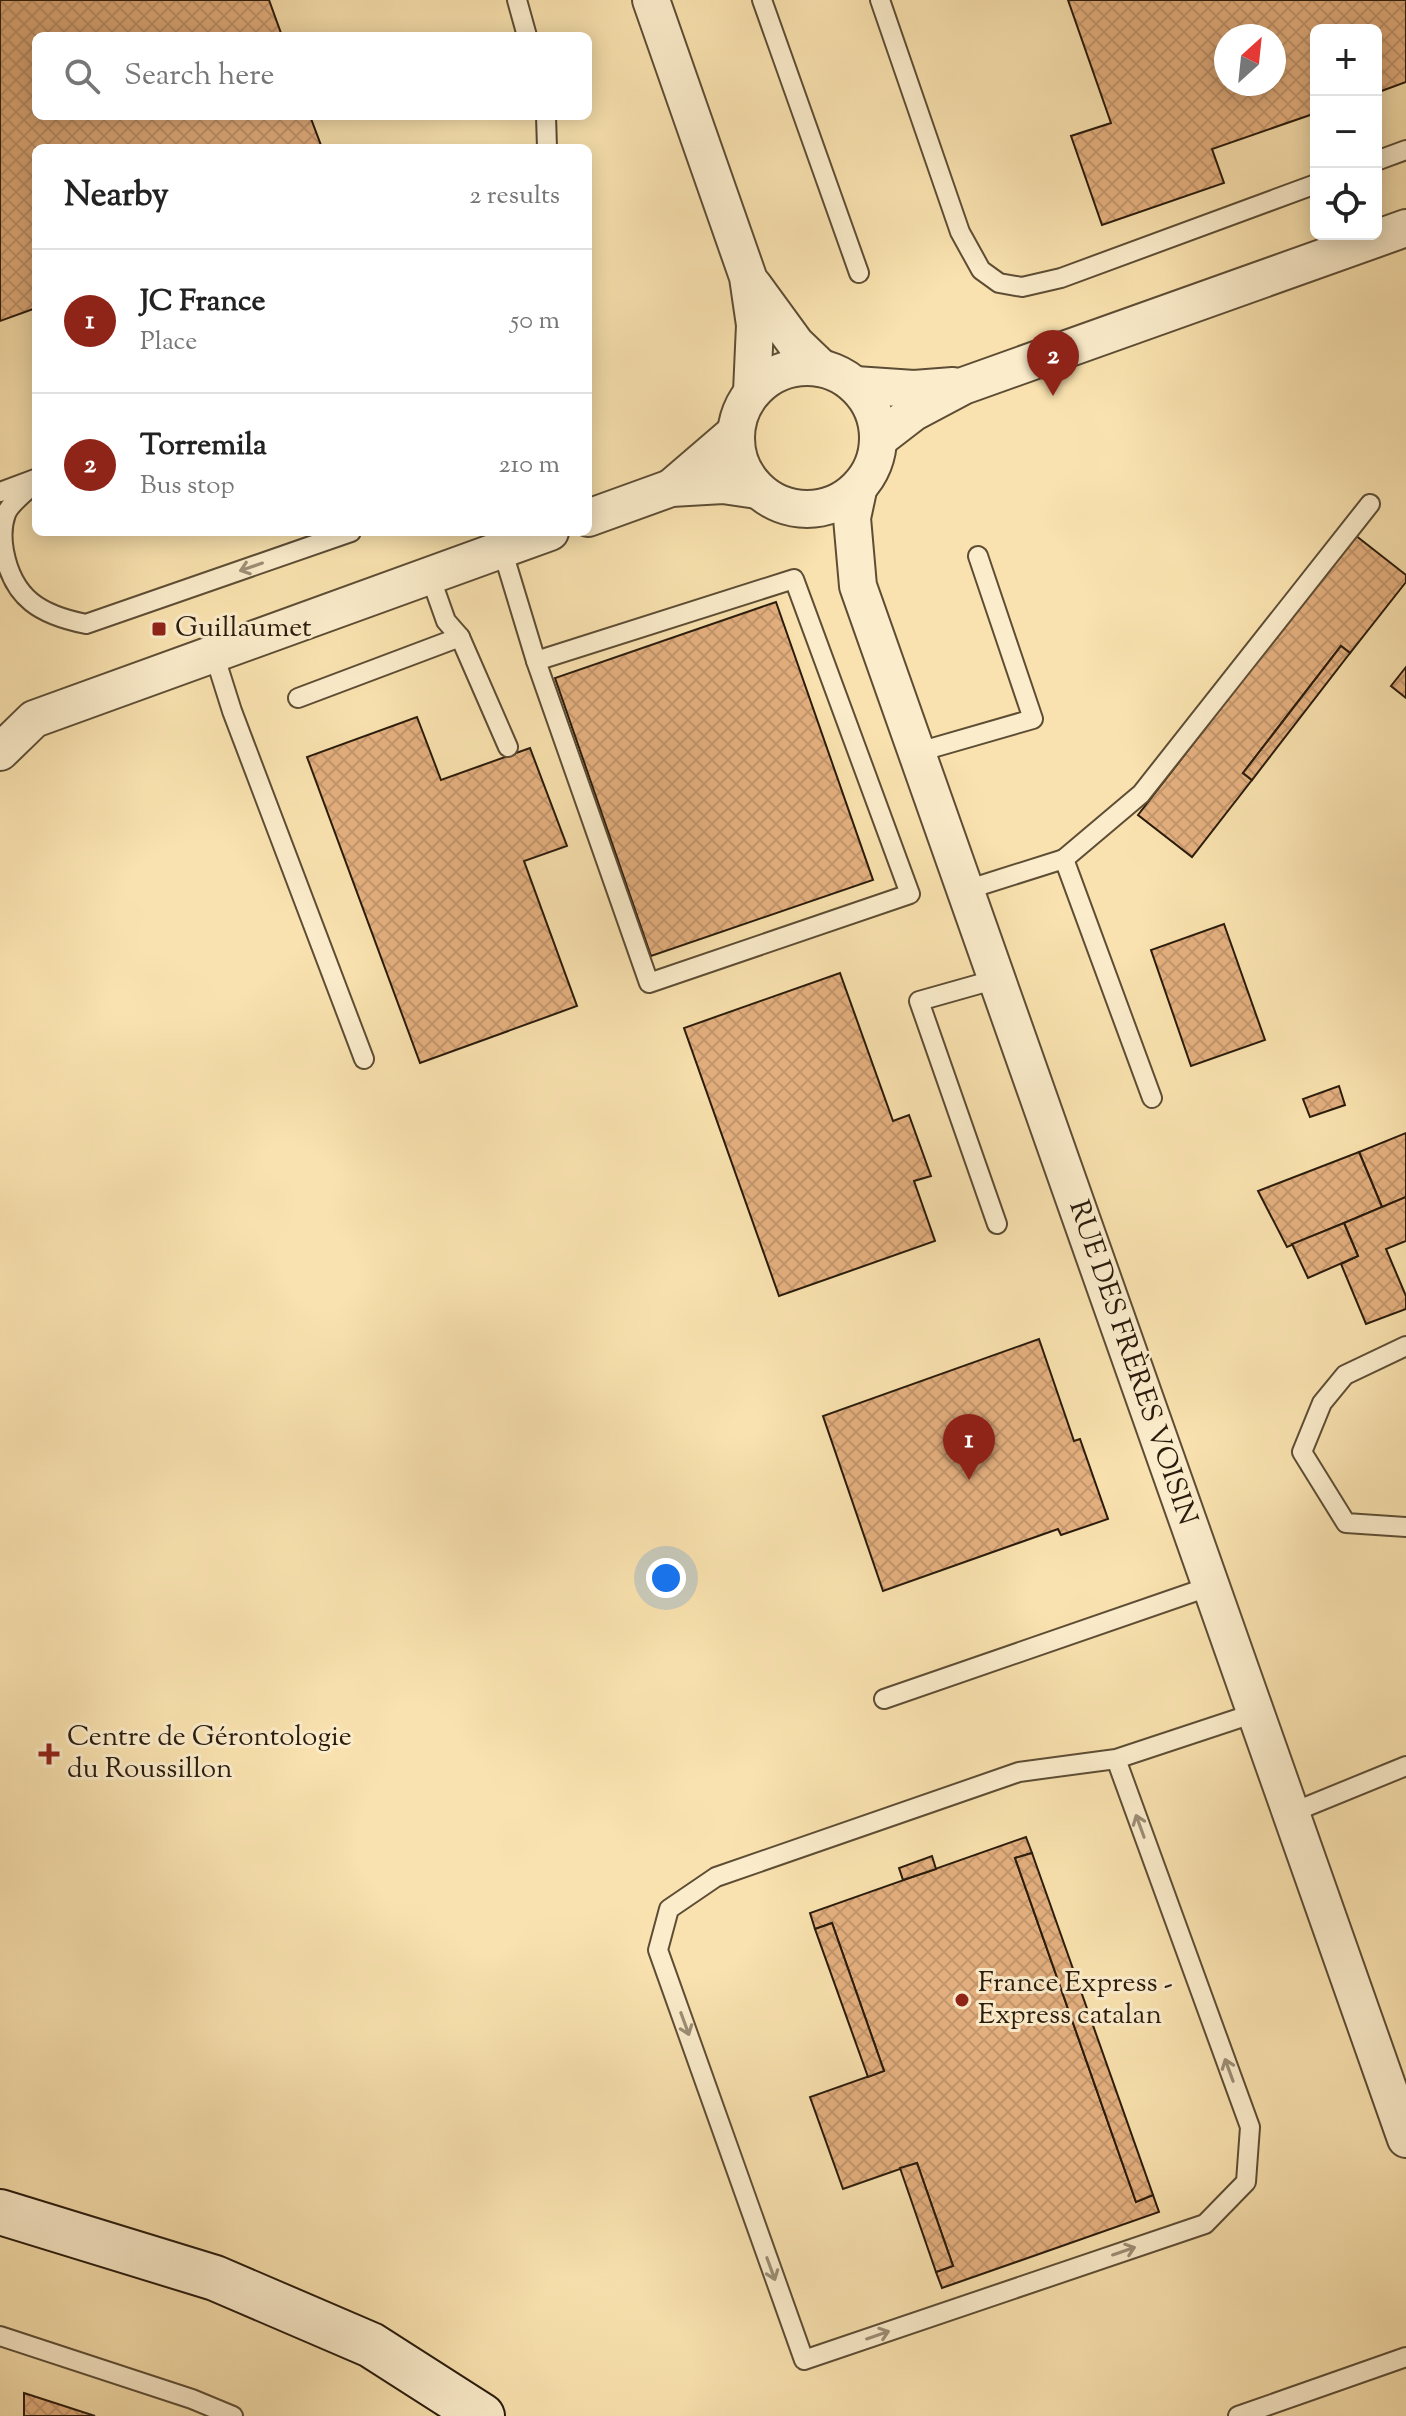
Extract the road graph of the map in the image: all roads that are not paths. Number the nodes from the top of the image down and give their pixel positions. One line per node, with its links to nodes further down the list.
1 (517, 0): 5 (lane)
2 (651, 0): 13 (street)
3 (762, 0): 12 (lane)
4 (880, 0): 10 (lane)
5 (526, 32)
6 (546, 120): 7 (lane)
7 (547, 144)
8 (1406, 150): 9 (lane)
9 (1382, 159)
10 (1310, 186)
11 (1406, 228): 16 (street)
12 (859, 273)
13 (748, 277): 14 (street); 17 (street)
14 (821, 368): 15 (street); 17 (street)
15 (855, 385): 16 (street); 19 (street)
16 (963, 386): 19 (street)
17 (752, 392): 18 (street)
18 (735, 433): 22 (street); 23 (street)
19 (879, 439): 24 (street)
20 (32, 481): 25 (lane)
21 (32, 484): 29 (lane, one-way to 21)
22 (671, 488): 23 (street); 28 (street)
23 (757, 490): 27 (street)
24 (858, 490): 27 (street); 34 (street, RUE DES FRÈRES VOISIN)
25 (0, 492)
26 (1370, 504): 43 (lane)
27 (792, 508): 34 (street, RUE DES FRÈRES VOISIN)
28 (592, 517)
29 (339, 536)
30 (539, 536): 31 (street)
31 (502, 549): 33 (street); 37 (lane)
32 (978, 556): 42 (lane)
33 (430, 576): 35 (lane); 36 (street)
34 (858, 586): 42 (street, RUE DES FRÈRES VOISIN)
35 (460, 637): 38 (lane); 40 (lane)
36 (214, 654): 39 (street); 46 (lane)
37 (536, 661): 37 (lane)
38 (298, 698)
39 (17, 717): 41 (street)
40 (508, 747)
41 (0, 752)
42 (915, 753): 44 (street, RUE DES FRÈRES VOISIN)
43 (1064, 859): 44 (lane); 47 (lane)
44 (966, 890): 45 (street, RUE DES FRÈRES VOISIN)
45 (997, 979): 48 (lane); 51 (street, RUE DES FRÈRES VOISIN)
46 (364, 1059)
47 (1152, 1098)
48 (997, 1224)
49 (1406, 1346): 50 (lane)
50 (1406, 1527)
51 (1211, 1586): 52 (lane); 53 (street, RUE DES FRÈRES VOISIN)
52 (884, 1699)
53 (1255, 1713): 54 (lane); 56 (street, RUE DES FRÈRES VOISIN)
54 (1116, 1759): 54 (lane, one-way to 54)
55 (1406, 1766): 56 (lane)
56 (1291, 1813): 57 (street, RUE DES FRÈRES VOISIN)
57 (1406, 2139)
58 (0, 2212): 62 (main road)
59 (0, 2336): 61 (lane)
60 (1406, 2357): 63 (lane)
61 (233, 2416)
62 (482, 2416)
63 (1238, 2416)

